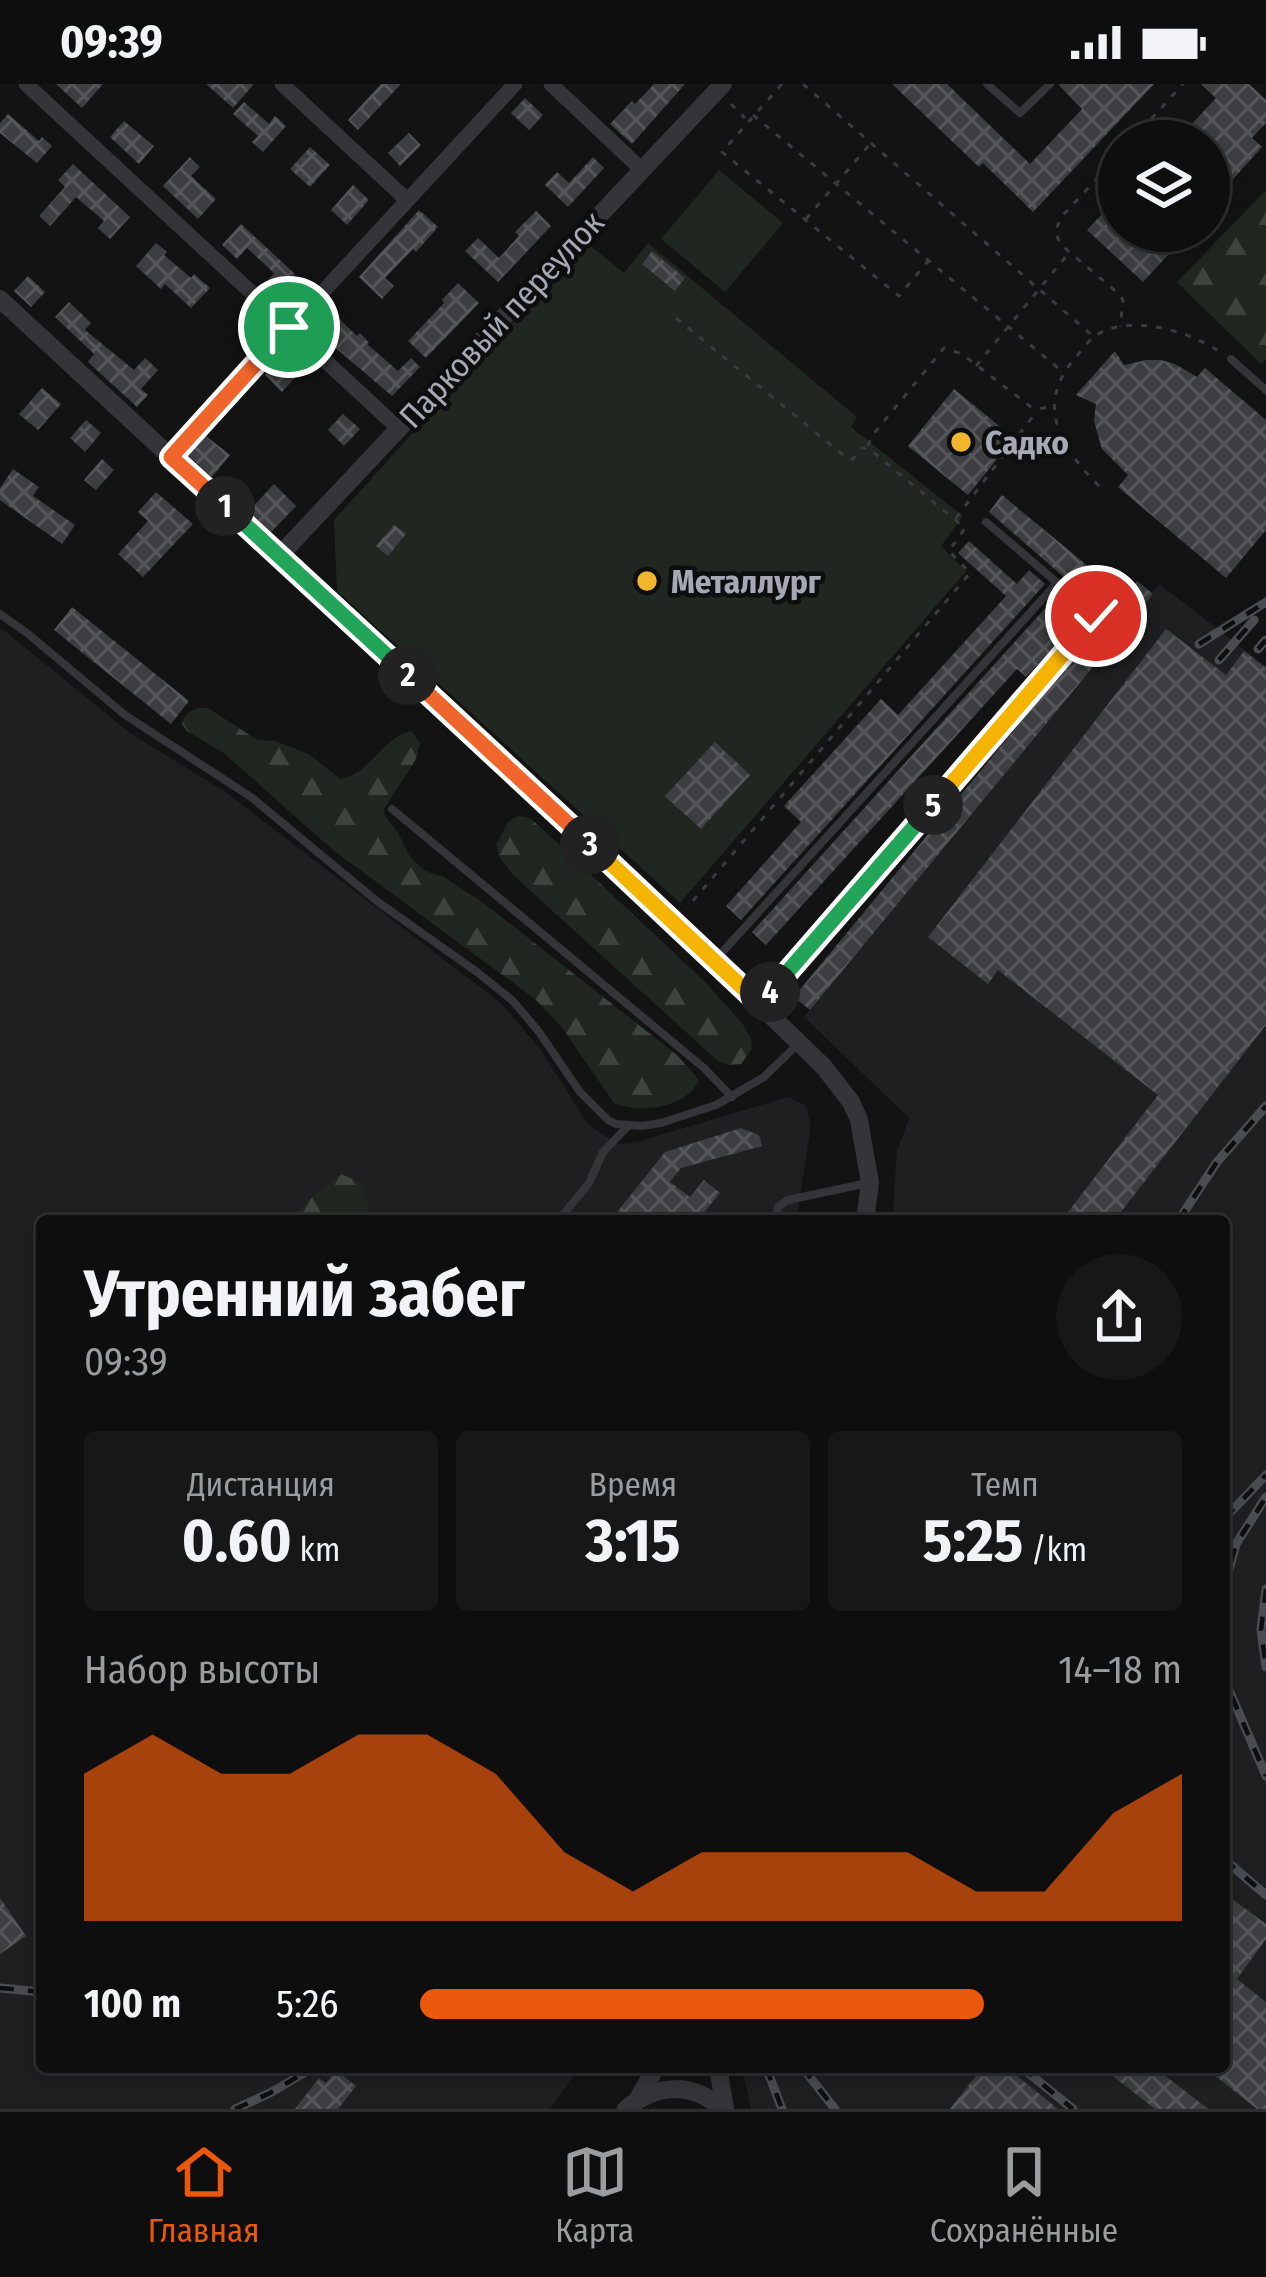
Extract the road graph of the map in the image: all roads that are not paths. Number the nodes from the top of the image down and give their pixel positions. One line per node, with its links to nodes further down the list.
1 (26, 84): 11 (street)
2 (282, 84): 9 (street)
3 (515, 84): 9 (street)
4 (551, 84): 8 (street)
5 (987, 84): 6 (lane)
6 (1050, 84)
7 (720, 87): 8 (street, Парковый переулок)
8 (641, 169): 14 (street, Парковый переулок)
9 (407, 200): 11 (street)
10 (0, 299): 15 (street)
11 (289, 327): 14 (street); 15 (street)
12 (1231, 359): 13 (lane)
13 (1266, 390)
14 (399, 429): 17 (street, Парковый переулок)
15 (171, 457): 17 (street)
16 (986, 522): 19 (lane)
17 (280, 556): 24 (street)
18 (1126, 581): 21 (lane)
19 (1057, 583): 21 (lane); 23 (lane)
20 (0, 614): 27 (lane)
21 (1096, 616): 24 (lane)
22 (392, 809): 26 (lane)
23 (717, 958)
24 (760, 1004): 25 (street)
25 (800, 1042): 26 (lane); 28 (street)
26 (732, 1096): 27 (lane)
27 (628, 1126): 29 (lane)
28 (870, 1183): 30 (lane); 31 (street)
29 (563, 1215)
30 (776, 1215)
31 (866, 1215)
32 (652, 2073): 34 (street)
33 (719, 2073): 35 (street)
34 (632, 2104): 35 (street)
35 (724, 2109)

